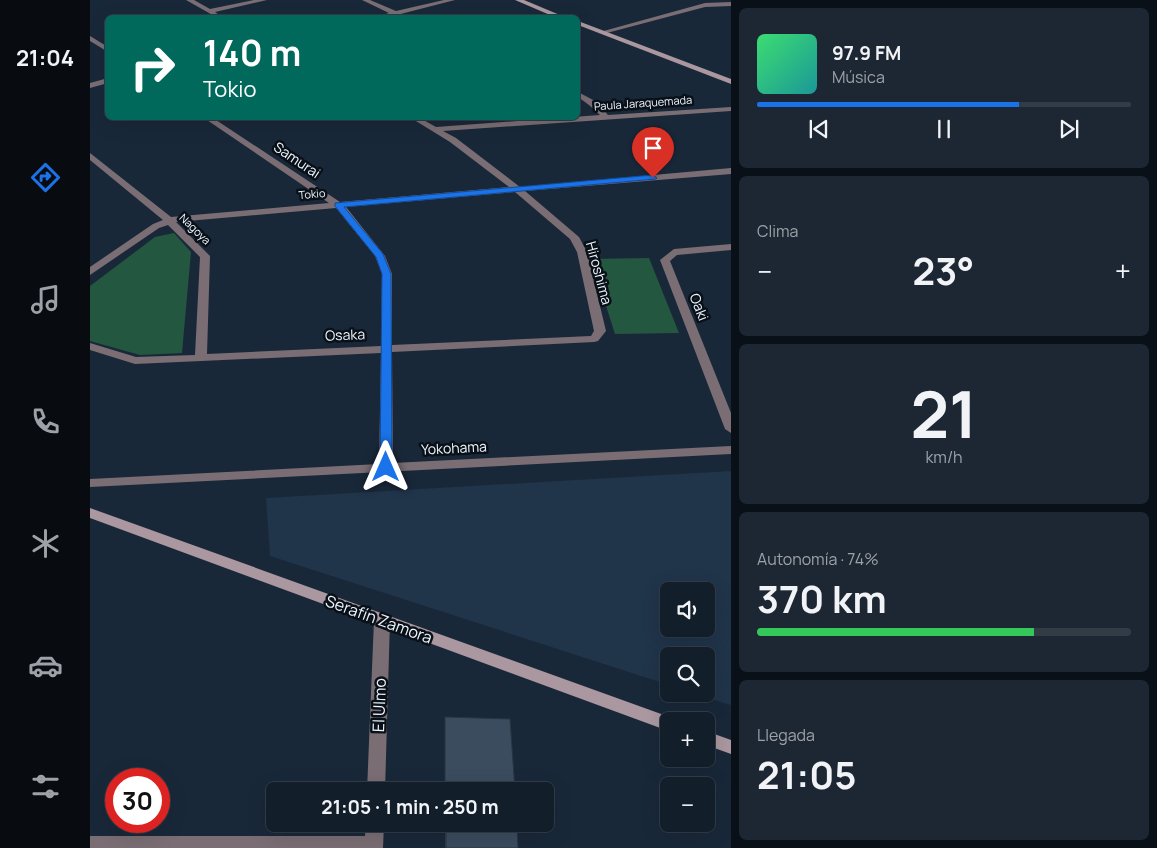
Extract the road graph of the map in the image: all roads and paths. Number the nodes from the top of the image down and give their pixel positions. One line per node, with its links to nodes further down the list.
1 (189, 0): 7 (street)
2 (259, 0): 7 (street)
3 (365, 0): 8 (street)
4 (452, 0): 8 (street)
5 (518, 0): 12 (street)
6 (731, 4): 14 (street)
7 (209, 11): 9 (street)
8 (394, 13): 10 (street); 11 (street)
9 (215, 15)
10 (386, 15)
11 (398, 15)
12 (556, 15)
13 (580, 24): 14 (street)
14 (602, 32): 18 (street)
15 (90, 38): 16 (street)
16 (105, 48)
17 (105, 81): 19 (street)
18 (731, 82)
19 (90, 86)
20 (580, 95): 22 (street)
21 (731, 109): 22 (street, Paula Jaraquemada)
22 (606, 117): 23 (street, Paula Jaraquemada)
23 (580, 119)
24 (214, 120): 32 (street, Samurai)
25 (419, 120): 27 (street, Hiroshima)
26 (564, 120): 27 (street, Paula Jaraquemada)
27 (436, 129): 31 (street, Hiroshima)
28 (90, 156): 29 (street, Nagoya)
29 (94, 164): 33 (street, Nagoya)
30 (731, 171): 31 (street, Tokio)
31 (517, 188): 32 (street, Tokio); 36 (street, Hiroshima)
32 (338, 205): 33 (street, Tokio); 38 (street, Samurai)
33 (168, 220): 35 (street, Tokio); 39 (street, Nagoya)
34 (731, 247): 40 (street, Oaki)
35 (90, 272)
36 (600, 331): 38 (street, Osaka)
37 (90, 346): 39 (street, Osaka)
38 (386, 348): 39 (street, Osaka); 42 (street, Samurai)
39 (201, 356)
40 (731, 429)
41 (731, 450): 42 (street, Yokohama)
42 (386, 467): 43 (street, Yokohama)
43 (90, 483)
44 (90, 513): 45 (street, Serafín Zamora)
45 (382, 620): 46 (street, Serafín Zamora); 49 (street, El Ulmo)
46 (660, 721)
47 (715, 741): 48 (street)
48 (731, 747)
49 (376, 782)
50 (375, 832): 52 (street)
51 (90, 844): 52 (street)
52 (374, 846)

